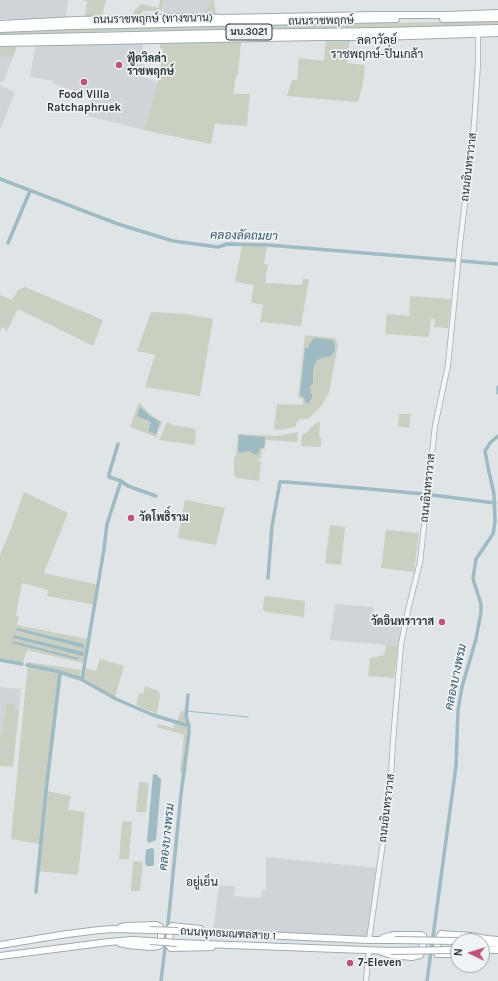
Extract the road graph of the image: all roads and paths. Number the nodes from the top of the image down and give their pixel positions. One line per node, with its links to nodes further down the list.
1 (498, 13): 2 (main road, ถนนราชพฤกษ์ (ทางขนาน) / นบ.3021)
2 (347, 16): 4 (main road, ถนนราชพฤกษ์ (ทางขนาน) / นบ.3021); 5 (main road)
3 (498, 18): 5 (main road, ถนนราชพฤกษ์ / นบ.3021)
4 (145, 19): 6 (main road, ถนนราชพฤกษ์ (ทางขนาน) / นบ.3021); 7 (main road)
5 (387, 19): 7 (main road, ถนนราชพฤกษ์ / นบ.3021)
6 (0, 24)
7 (72, 26): 9 (main road, ถนนราชพฤกษ์ / นบ.3021)
8 (498, 28): 10 (main road, ถนนราชพฤกษ์ / นบ.3021)
9 (0, 29)
10 (384, 31): 13 (main road, ถนนราชพฤกษ์ / นบ.3021); 14 (main road)
11 (498, 33): 12 (main road, ถนนราชพฤกษ์ (ทางขนาน) / นบ.3021)
12 (478, 34): 14 (main road, ถนนราชพฤกษ์ (ทางขนาน) / นบ.3021); 21 (street, ถนนอินทราวาส)
13 (88, 35): 15 (main road, ถนนราชพฤกษ์ / นบ.3021); 16 (main road)
14 (318, 37): 16 (main road, ถนนราชพฤกษ์ (ทางขนาน) / นบ.3021)
15 (0, 38)
16 (147, 39): 17 (main road, ถนนราชพฤกษ์ (ทางขนาน) / นบ.3021)
17 (0, 43)
18 (114, 930): 19 (main road, ถนนพุทธมณฑลสาย 1, bridge); 23 (main road); 26 (main road, ถนนพุทธมณฑลสาย 1)
19 (218, 934): 21 (main road, ถนนพุทธมณฑลสาย 1); 25 (main road)
20 (450, 935): 30 (main road)
21 (369, 940): 22 (main road, ถนนพุทธมณฑลสาย 1)
22 (380, 940): 24 (main road, ถนนพุทธมณฑลสาย 1, bridge); 28 (main road)
23 (115, 941): 25 (main road, ถนนพุทธมณฑลสาย 1, bridge); 31 (main road, ถนนพุทธมณฑลสาย 1)
24 (450, 941)
25 (218, 944): 27 (main road, ถนนพุทธมณฑลสาย 1)
26 (0, 945)
27 (369, 950): 28 (main road, ถนนพุทธมณฑลสาย 1); 32 (street)
28 (379, 951): 29 (main road, ถนนพุทธมณฑลสาย 1, bridge)
29 (450, 952)
30 (450, 953)
31 (0, 956)
32 (366, 981)

